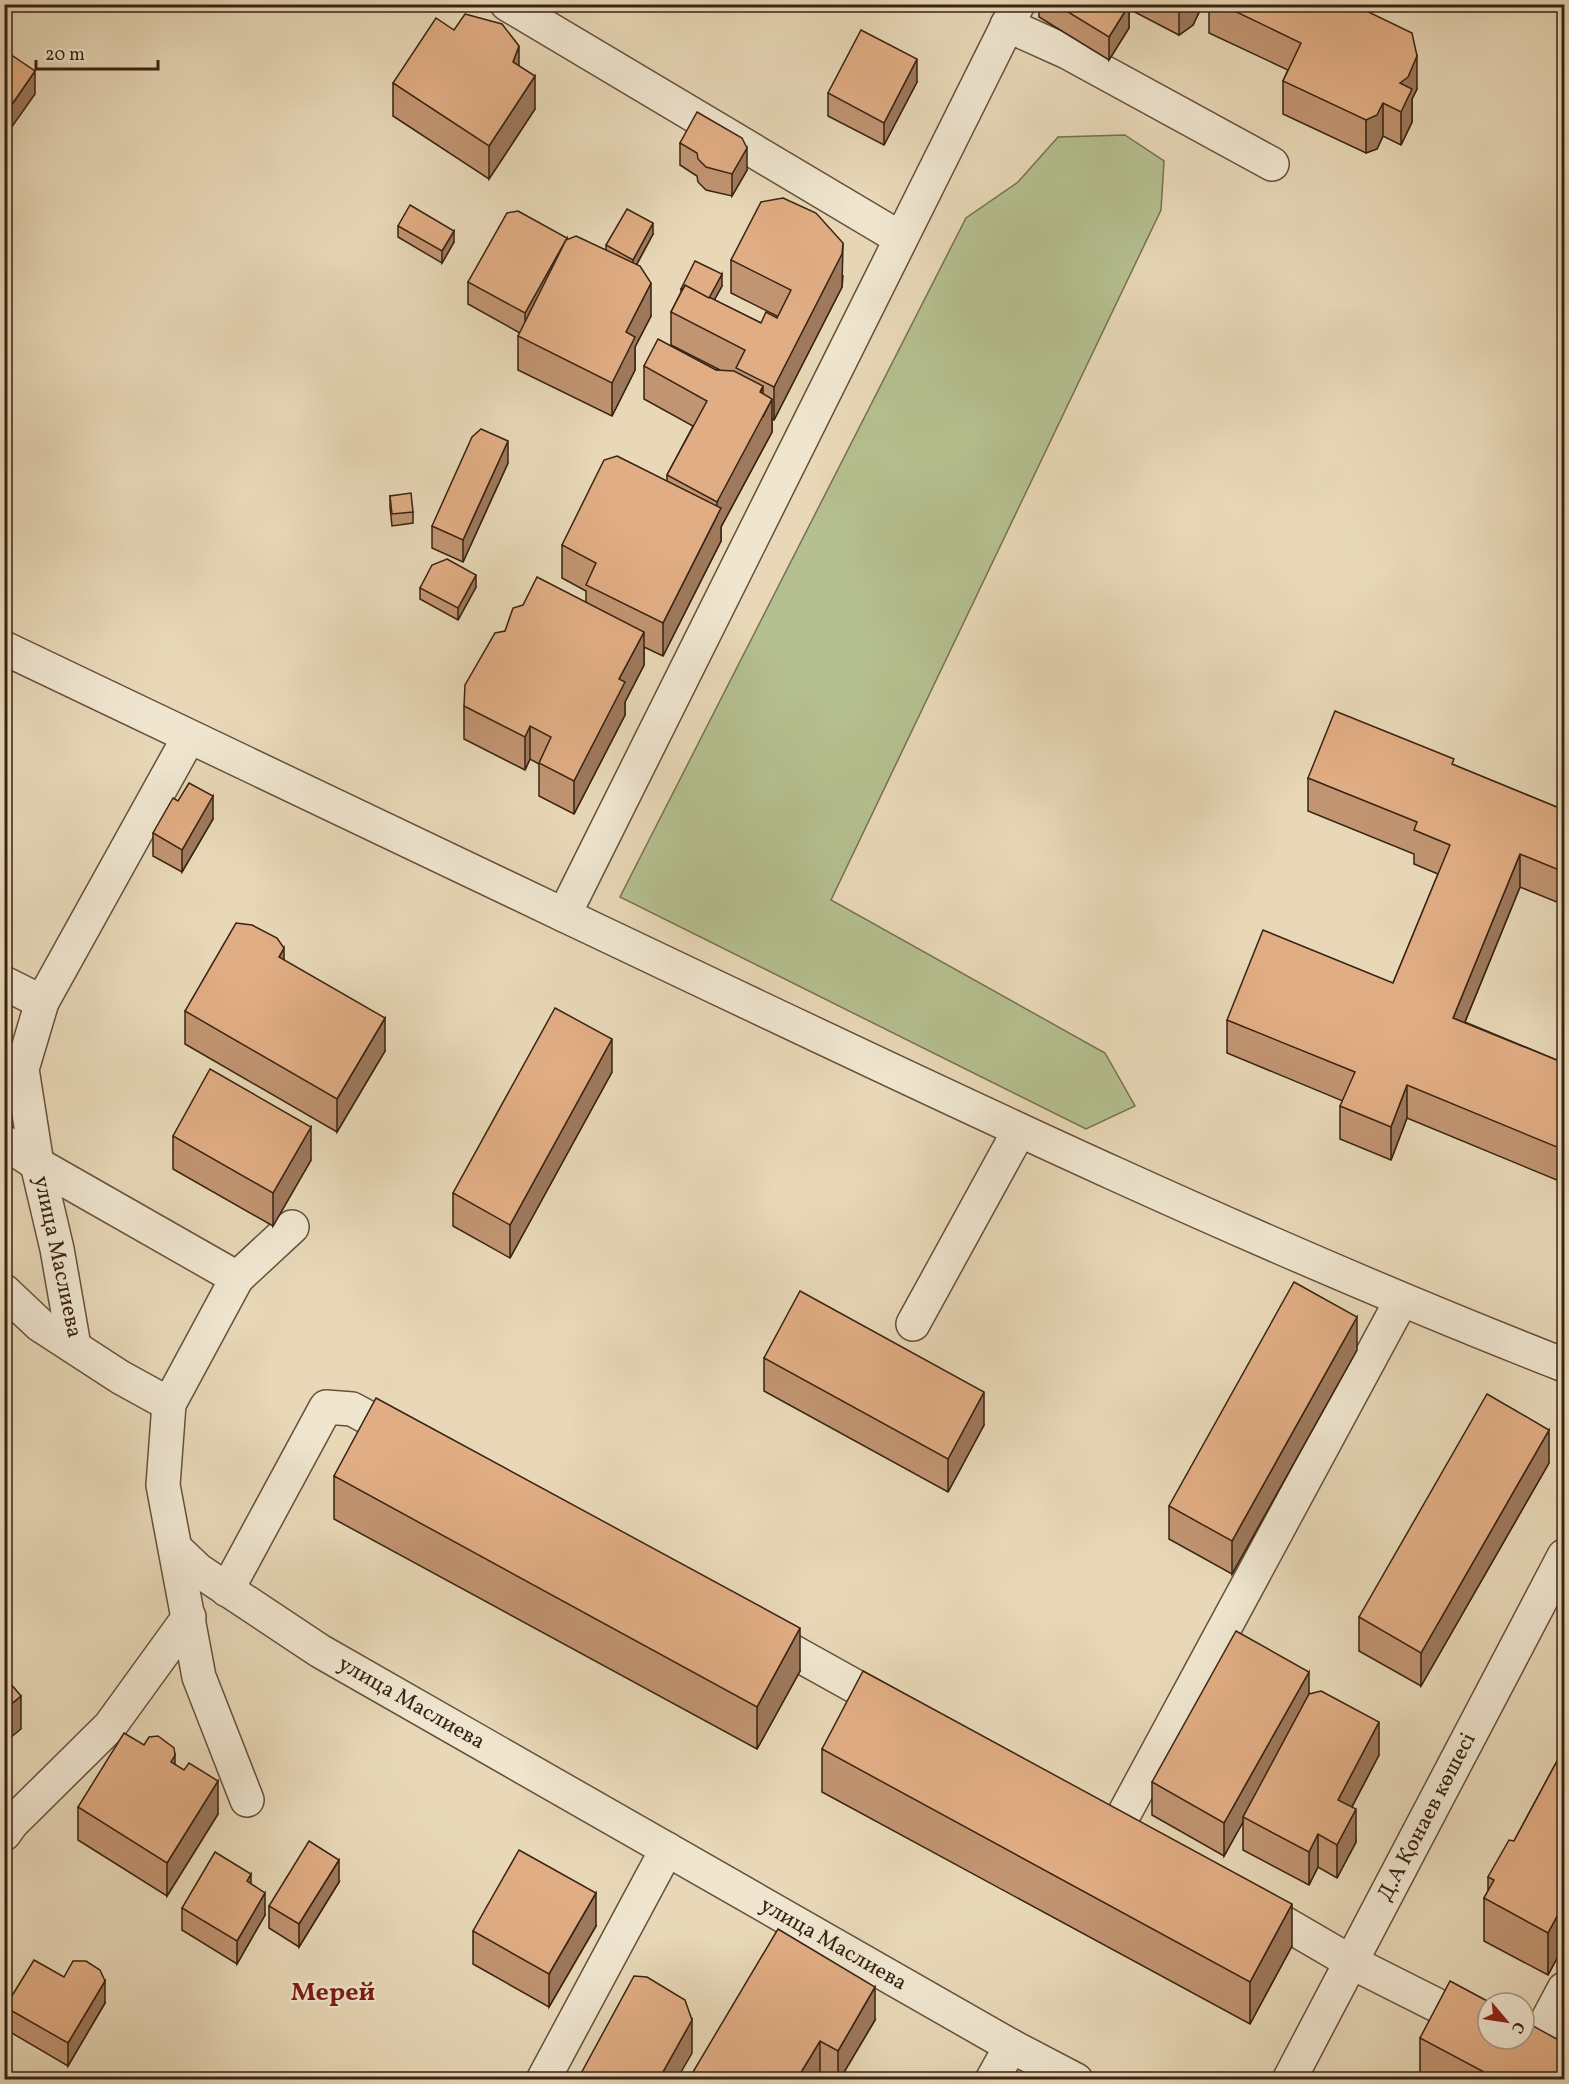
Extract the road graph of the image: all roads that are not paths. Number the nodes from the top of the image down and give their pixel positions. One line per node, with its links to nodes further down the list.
1 (507, 4): 4 (street)
2 (1013, 15): 3 (street); 4 (street)
3 (1272, 164)
4 (900, 238): 7 (street)
5 (4, 648): 6 (street)
6 (189, 737): 7 (street); 9 (street)
7 (564, 915): 10 (street)
8 (4, 983): 9 (street)
9 (42, 1002): 12 (street)
10 (1019, 1131): 16 (street); 17 (street)
11 (4, 1142): 12 (street, улица Маслиева)
12 (37, 1164): 14 (street); 18 (street, улица Маслиева)
13 (292, 1227): 14 (street)
14 (237, 1278): 20 (street)
15 (4, 1291): 18 (street)
16 (1401, 1301): 19 (street); 30 (street)
17 (913, 1324)
18 (75, 1346): 20 (street, улица Маслиева)
19 (1564, 1365)
20 (170, 1404): 22 (street)
21 (431, 1452): 24 (street)
22 (176, 1549): 24 (street, улица Маслиева); 25 (street)
23 (1564, 1556): 35 (street, Д.А Қонаев көшесі)
24 (227, 1590): 33 (street, улица Маслиева)
25 (189, 1617): 28 (street); 31 (street)
26 (737, 1621): 27 (street)
27 (921, 1723)
28 (247, 1800)
29 (1086, 1812): 30 (street)
30 (1116, 1829): 32 (street)
31 (4, 1834)
32 (1148, 1846)
33 (667, 1849): 38 (street, улица Маслиева); 40 (street)
34 (1230, 1892): 35 (street)
35 (1351, 1962): 37 (street); 43 (street, Д.А Қонаев көшесі)
36 (1564, 1989): 39 (street)
37 (1476, 2025)
38 (1011, 2046): 41 (street); 42 (street, улица Маслиева)
39 (1530, 2053)
40 (543, 2079)
41 (992, 2079)
42 (1076, 2079)
43 (1289, 2079)

